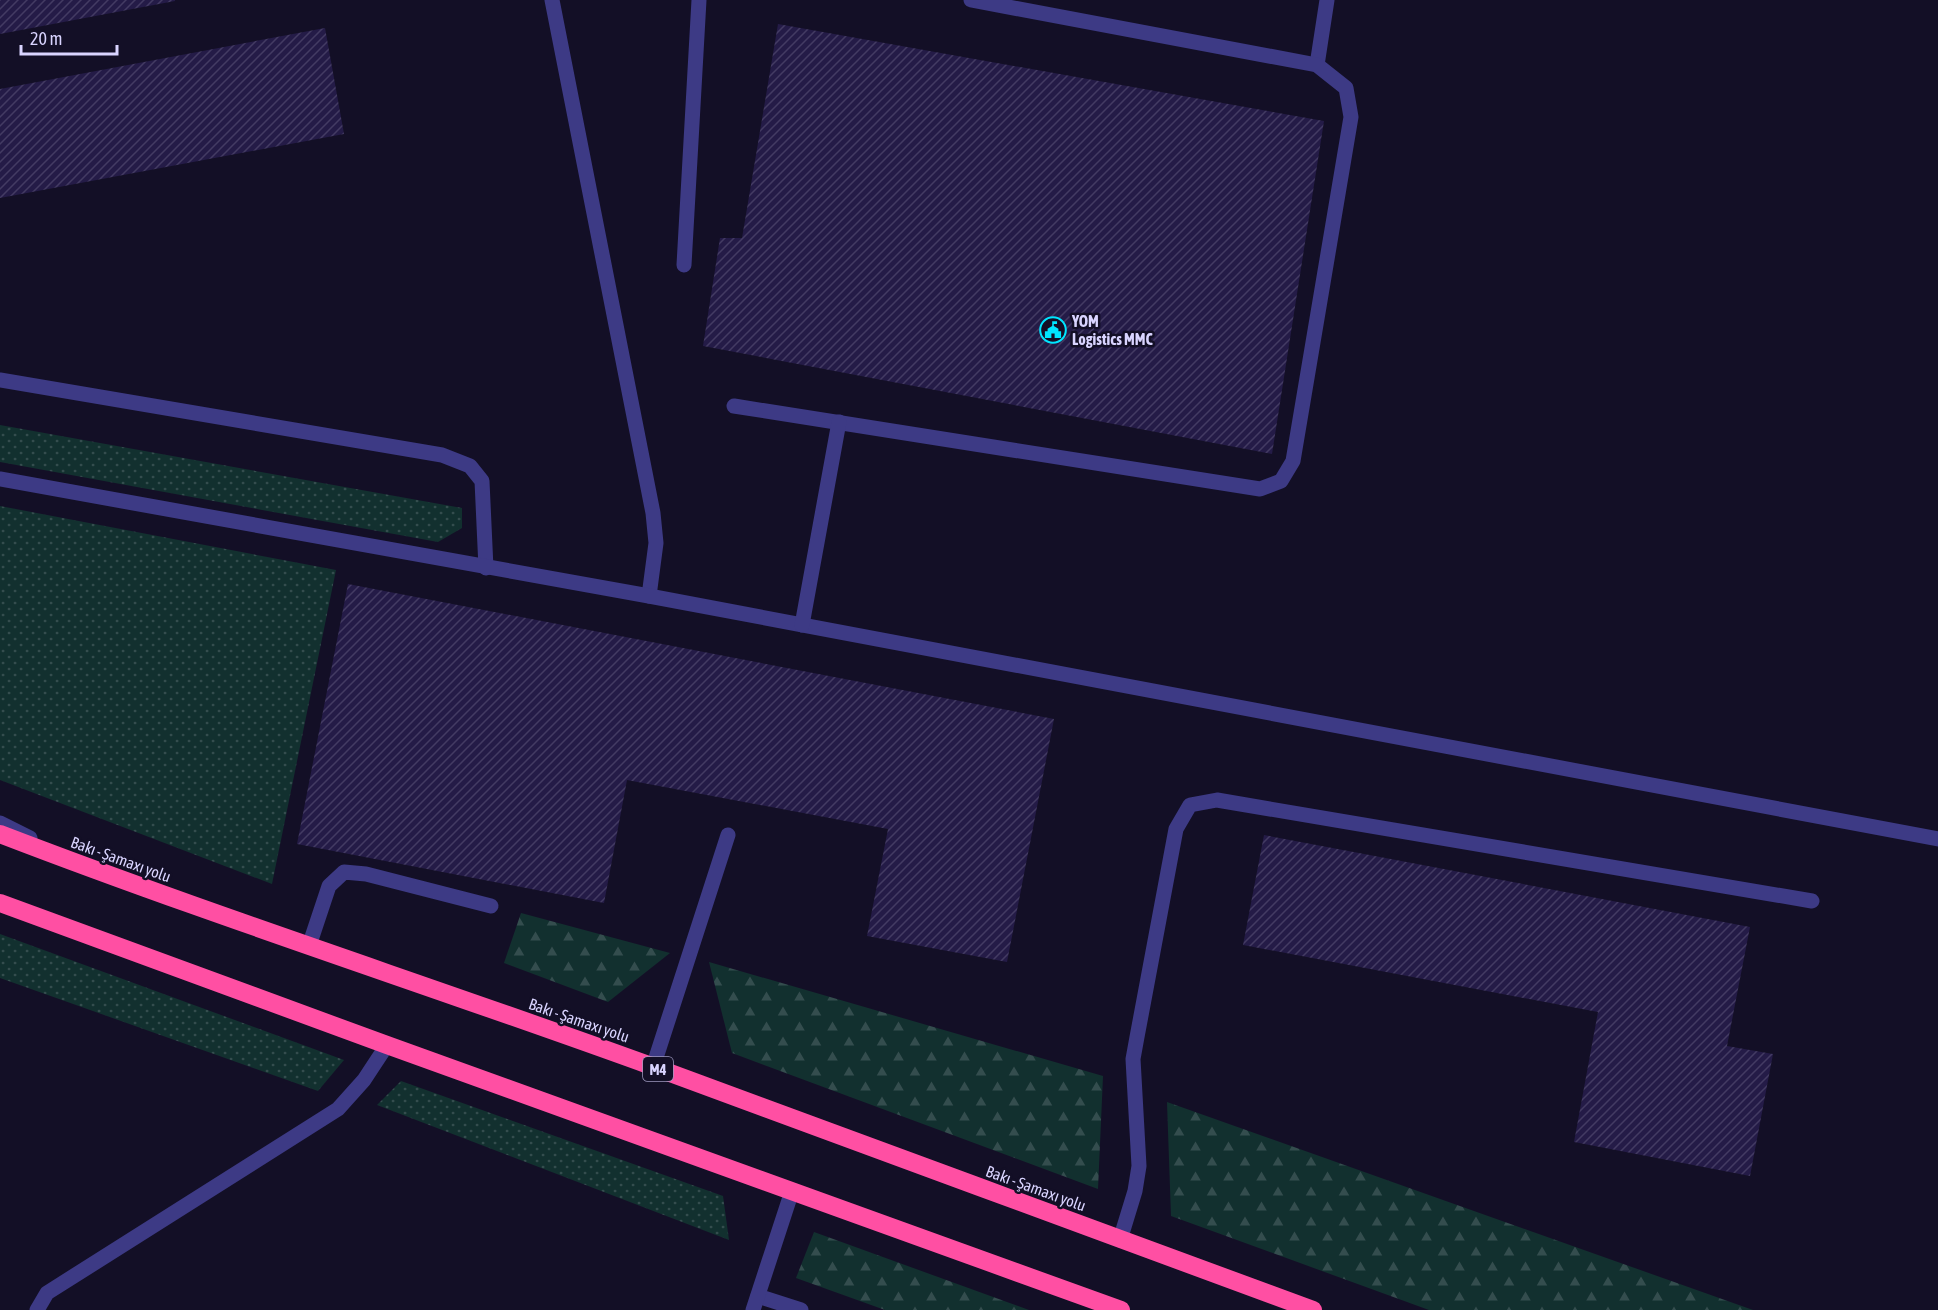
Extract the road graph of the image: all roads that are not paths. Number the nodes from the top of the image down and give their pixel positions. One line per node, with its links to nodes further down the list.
1 (552, 0): 12 (lane)
2 (699, 0): 6 (lane)
3 (971, 0): 5 (lane)
4 (1327, 0): 5 (lane)
5 (1317, 65): 9 (lane)
6 (684, 265)
7 (0, 380): 11 (lane)
8 (734, 406): 9 (lane)
9 (839, 422): 13 (lane)
10 (0, 479): 11 (lane)
11 (486, 568): 12 (lane)
12 (649, 596): 13 (lane)
13 (802, 625): 17 (lane)
14 (0, 823): 18 (lane)
15 (0, 834): 18 (highway, Bakı - Şamaxı yolu / M4)
16 (728, 835): 24 (lane)
17 (1938, 839)
18 (102, 873): 22 (highway, Bakı - Şamaxı yolu / M4)
19 (1812, 901): 26 (lane)
20 (0, 903): 23 (highway)
21 (491, 906): 22 (lane)
22 (309, 946): 24 (highway, Bakı - Şamaxı yolu / M4)
23 (387, 1045): 25 (highway); 28 (lane)
24 (653, 1067): 26 (highway, Bakı - Şamaxı yolu / M4)
25 (792, 1191): 27 (lane); 30 (highway)
26 (1120, 1240): 31 (highway, Bakı - Şamaxı yolu / M4)
27 (756, 1303): 29 (lane)
28 (37, 1310)
29 (801, 1310)
30 (1121, 1310)
31 (1313, 1310)

